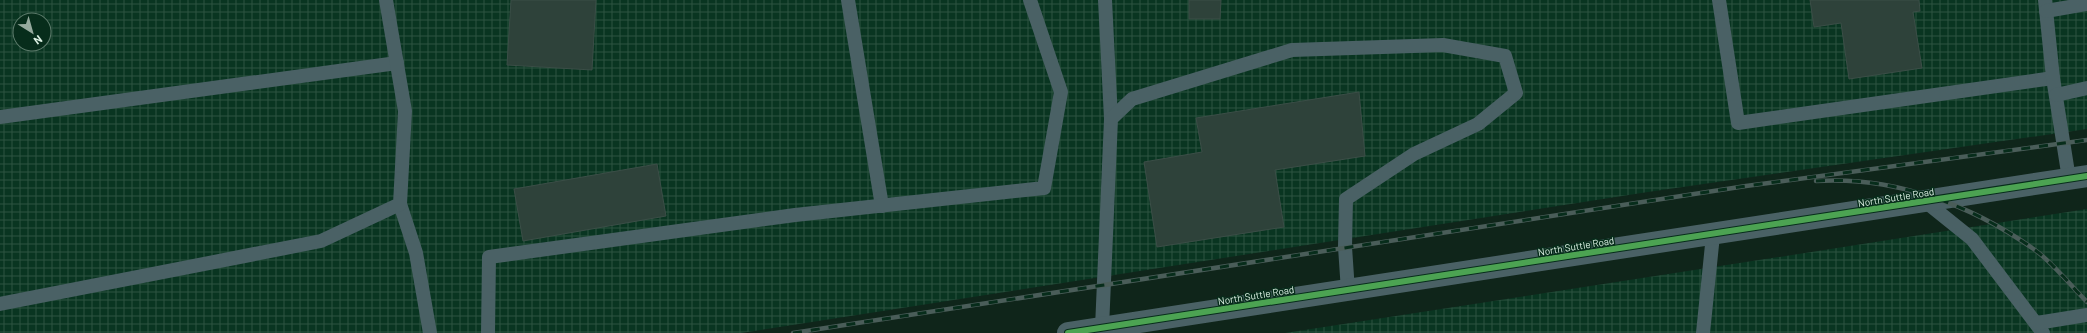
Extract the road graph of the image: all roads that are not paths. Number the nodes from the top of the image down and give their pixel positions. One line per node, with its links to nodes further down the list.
1 (386, 0): 8 (lane)
2 (848, 0): 17 (lane)
3 (1030, 0): 17 (lane)
4 (1105, 0): 13 (lane)
5 (1719, 0): 9 (lane)
6 (2087, 4): 7 (lane)
7 (2045, 6): 9 (lane)
8 (397, 63): 12 (lane); 16 (lane)
9 (2053, 78): 11 (lane)
10 (2087, 88): 11 (lane)
11 (2056, 95): 14 (lane)
12 (0, 117)
13 (1111, 120): 19 (lane); 22 (lane)
14 (2078, 177): 15 (street, North Suttle Road)
15 (1926, 202): 18 (street, North Suttle Road); 23 (lane)
16 (400, 204): 20 (lane); 24 (lane)
17 (882, 206): 25 (lane)
18 (1713, 235): 19 (street, North Suttle Road); 27 (lane)
19 (1348, 291): 22 (street, North Suttle Road)
20 (0, 304)
21 (2087, 315): 23 (lane)
22 (1102, 328): 26 (street, North Suttle Road)
23 (2040, 328)
24 (430, 333)
25 (488, 333)
26 (1068, 333)
27 (1703, 333)

